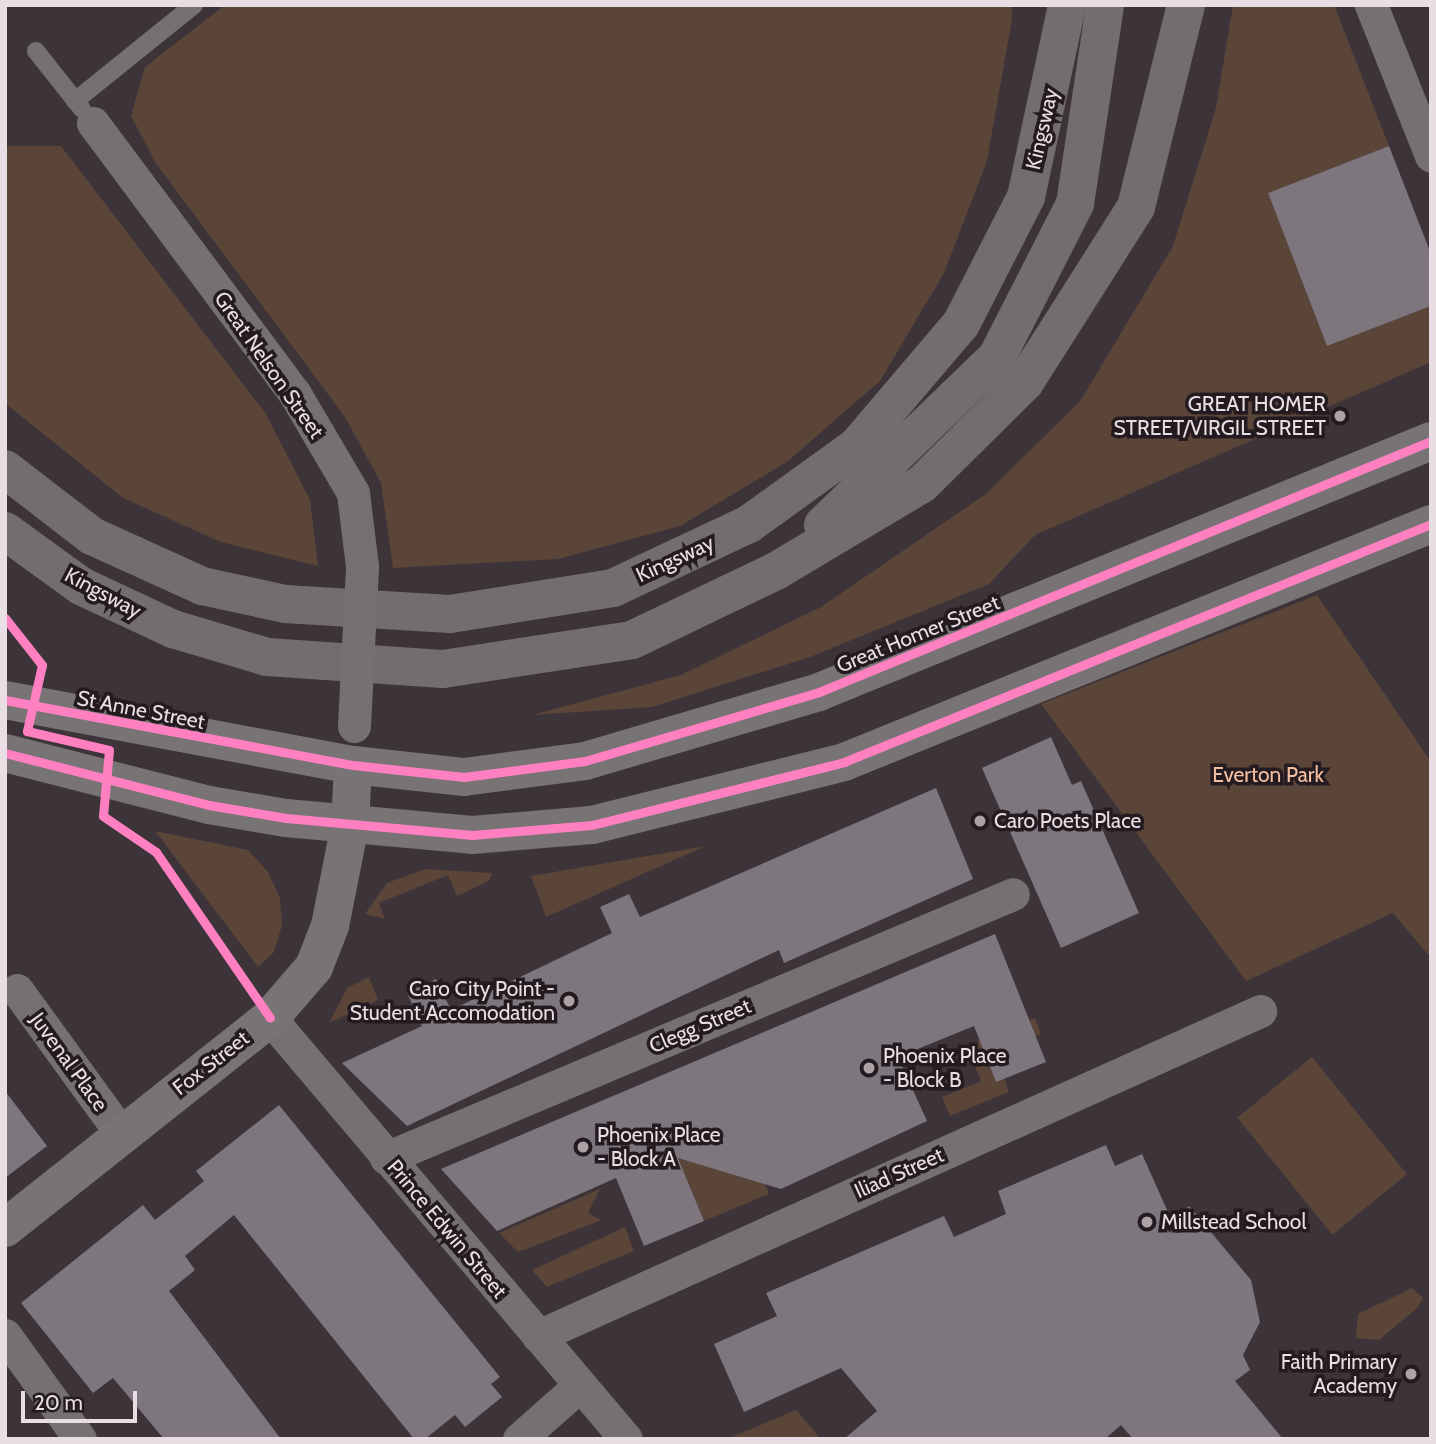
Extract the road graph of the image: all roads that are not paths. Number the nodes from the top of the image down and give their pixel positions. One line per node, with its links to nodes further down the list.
1 (194, 5): 7 (lane)
2 (1067, 5): 10 (highway, Kingsway)
3 (1105, 5): 13 (highway)
4 (1186, 5): 13 (highway)
5 (1371, 5): 8 (street)
6 (36, 51): 7 (lane)
7 (84, 112): 16 (street, Great Nelson Street, bridge)
8 (1431, 156)
9 (1431, 440): 16 (street, Great Homer Street)
10 (5, 469)
11 (1431, 524): 17 (street)
12 (5, 531): 13 (highway, Kingsway)
13 (776, 571)
14 (5, 700): 16 (street, St Anne Street)
15 (5, 753): 17 (street)
16 (353, 765): 17 (street, Fox Street)
17 (350, 825): 21 (street, Fox Street)
18 (1013, 894): 23 (street, Clegg Street)
19 (17, 990): 22 (street, Juvenal Place)
20 (1260, 1011): 26 (street, Iliad Street)
21 (270, 1018): 22 (street, Fox Street); 23 (street, Prince Edwin Street)
22 (121, 1133): 24 (street, Fox Street)
23 (386, 1158): 26 (street, Prince Edwin Street)
24 (5, 1228)
25 (5, 1335): 28 (street)
26 (538, 1336): 27 (street, Prince Edwin Street)
27 (580, 1385): 29 (street); 30 (street, Prince Edwin Street)
28 (80, 1439)
29 (519, 1439)
30 (625, 1439)

